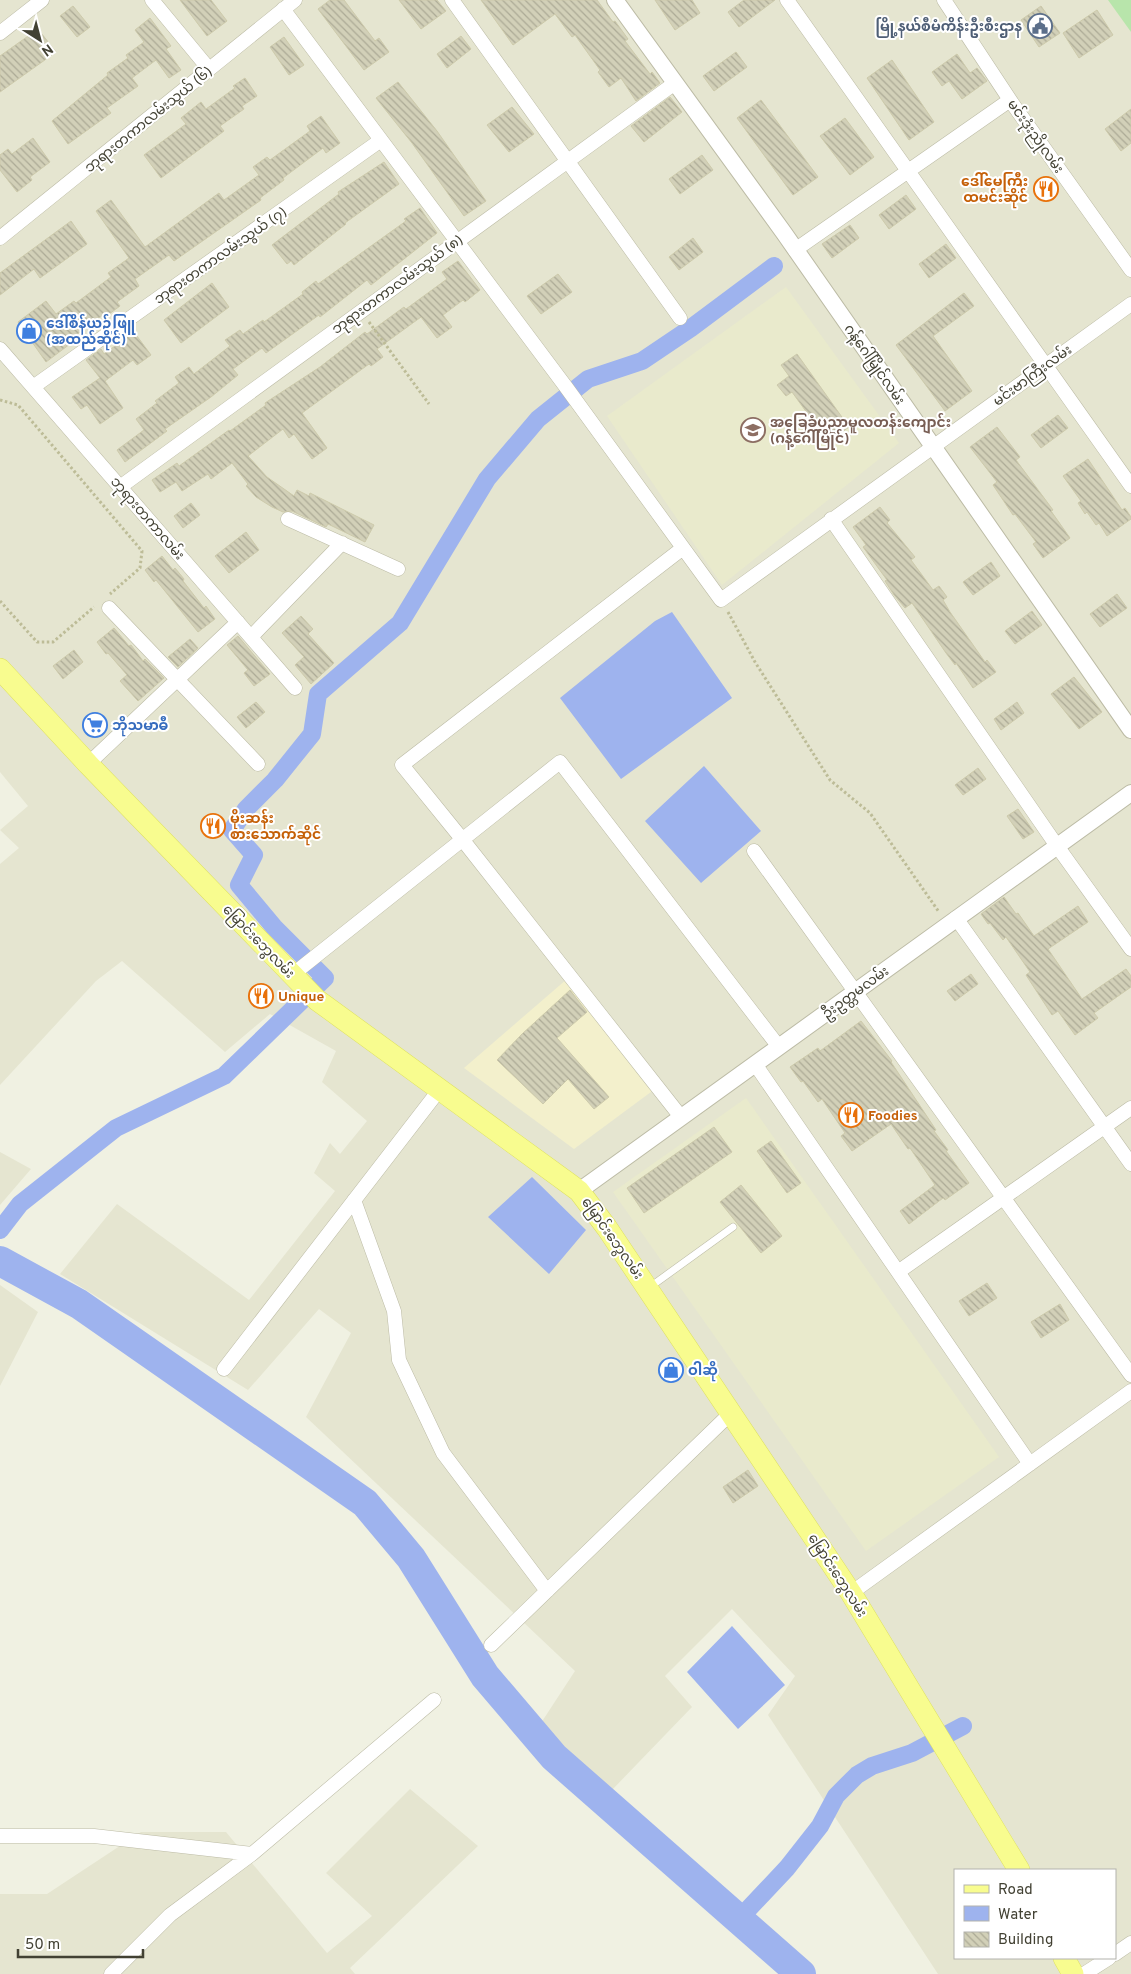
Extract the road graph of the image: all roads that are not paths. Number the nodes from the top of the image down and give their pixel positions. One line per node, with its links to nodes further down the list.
1 (42, 0): 9 (street)
2 (152, 0): 10 (street)
3 (295, 0): 8 (street, ဘုရားတကာလမ်းသွယ် (၆))
4 (452, 0): 14 (street)
5 (615, 0): 11 (street, ဂန့်ဂေါ်မြိုင်လမ်း)
6 (787, 0): 15 (street)
7 (944, 0): 12 (street, မင်းဒုံးညိုလမ်း)
8 (283, 10): 10 (street, ဘုရားတကာလမ်းသွယ် (၆)); 13 (street)
9 (0, 33)
10 (209, 70): 16 (street, ဘုရားတကာလမ်းသွယ် (၆))
11 (675, 82): 14 (street, ဘုရားတကာလမ်းသွယ် (၈)); 18 (street, ဂန့်ဂေါ်မြိုင်လမ်း)
12 (1010, 100): 15 (street); 19 (street, မင်းဒုံးညိုလမ်း)
13 (381, 140): 17 (street); 24 (street, ဘုရားတကာလမ်းသွယ် (၇))
14 (567, 161): 17 (street, ဘုရားတကာလမ်းသွယ် (၈)); 21 (street)
15 (907, 172): 18 (street); 23 (street)
16 (0, 238)
17 (457, 241): 27 (street, ဘုရားတကာလမ်းသွယ် (၈)); 31 (street)
18 (794, 249): 25 (street, ဂန့်ဂေါ်မြိုင်လမ်း)
19 (1131, 270)
20 (1131, 304): 23 (street, မင်းဗာကြီးလမ်း)
21 (680, 318)
22 (2, 357): 24 (street, ဘုရားတကာလမ်း)
23 (1045, 365): 25 (street, မင်းဗာကြီးလမ်း); 26 (street)
24 (33, 387): 27 (street, ဘုရားတကာလမ်း)
25 (933, 446): 29 (street, မင်းဗာကြီးလမ်း); 39 (street, ဂန့်ဂေါ်မြိုင်လမ်း)
26 (1131, 486)
27 (120, 487): 34 (street, ဘုရားတကာလမ်း)
28 (288, 519): 30 (street)
29 (831, 519): 31 (street, မင်းဗာကြီးလမ်း); 44 (street)
30 (342, 544): 32 (street); 35 (street)
31 (683, 548): 43 (street)
32 (398, 568)
33 (103, 604): 37 (street)
34 (238, 622): 35 (street, ဘုရားတကာလမ်း); 37 (street)
35 (251, 637): 38 (street, ဘုရားတကာလမ်း)
36 (0, 668): 40 (main road, မြောင်းဘွေလမ်း)
37 (177, 680): 40 (street); 41 (street)
38 (295, 688)
39 (1131, 730)
40 (88, 764): 48 (main road, မြောင်းဘွေလမ်း)
41 (258, 764)
42 (1131, 793): 44 (street, ဦးဥတ္တမလမ်း)
43 (462, 839): 48 (street); 50 (street); 54 (street)
44 (1057, 846): 46 (street, ဦးဥတ္တမလမ်း); 47 (street)
45 (754, 851): 49 (street)
46 (952, 922): 49 (street, ဦးဥတ္တမလမ်း); 55 (street)
47 (1131, 949)
48 (306, 976): 52 (main road, မြောင်းဘွေလမ်း)
49 (855, 992): 50 (street, ဦးဥတ္တမလမ်း); 58 (street)
50 (779, 1047): 51 (street, ဦးဥတ္တမလမ်း)
51 (754, 1064): 54 (street, ဦးဥတ္တမလမ်း); 61 (street)
52 (440, 1089): 57 (main road, မြောင်းဘွေလမ်း); 59 (street)
53 (1131, 1108): 55 (street)
54 (681, 1117): 57 (street, ဦးဥတ္တမလမ်း)
55 (1104, 1127): 56 (street); 58 (street)
56 (1131, 1164)
57 (579, 1190): 62 (main road, မြောင်းဘွေလမ်း)
58 (1004, 1198): 61 (street); 64 (street)
59 (354, 1200): 63 (street); 68 (street)
60 (733, 1227): 62 (lane)
61 (898, 1272): 67 (street)
62 (648, 1289): 66 (main road, မြောင်းဘွေလမ်း)
63 (224, 1369)
64 (1131, 1375)
65 (1131, 1391): 67 (street)
66 (730, 1414): 68 (street); 69 (main road, မြောင်းဘွေလမ်း)
67 (1030, 1464): 69 (street)
68 (547, 1591): 70 (street)
69 (851, 1593): 74 (main road, မြောင်းဘွေလမ်း)
70 (491, 1645)
71 (434, 1700): 73 (street)
72 (0, 1836): 73 (street)
73 (252, 1854): 79 (street)
74 (1018, 1869)
75 (1131, 1943): 76 (street)
76 (1116, 1953)
77 (1065, 1959): 80 (main road)
78 (1107, 1959): 81 (street)
79 (111, 1974)
80 (1073, 1974)
81 (1084, 1974)

